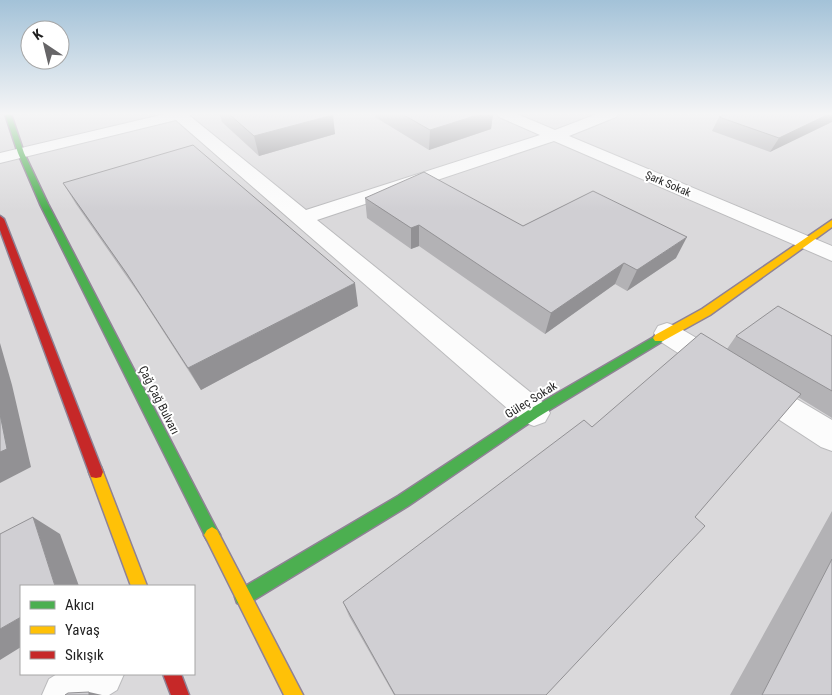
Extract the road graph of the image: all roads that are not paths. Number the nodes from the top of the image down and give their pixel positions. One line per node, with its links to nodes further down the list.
1 (19, 146): 6 (main road, Çağ Çağ Bulvarı)
2 (49, 146): 6 (street)
3 (218, 146): 8 (street)
4 (522, 146): 8 (street)
5 (579, 146): 11 (street, Şark Sokak)
6 (21, 153): 7 (street); 17 (main road, Çağ Çağ Bulvarı)
7 (0, 158)
8 (302, 218): 14 (street)
9 (0, 219): 16 (main road)
10 (832, 223): 11 (main road, Güleç Sokak)
11 (805, 242): 12 (street, Şark Sokak); 13 (main road, Güleç Sokak)
12 (832, 254)
13 (667, 333): 14 (main road, Güleç Sokak); 15 (street)
14 (534, 413): 17 (main road, Güleç Sokak)
15 (832, 437)
16 (139, 585)
17 (242, 597): 22 (main road, Çağ Çağ Bulvarı)
18 (99, 675): 20 (street)
19 (172, 675): 21 (main road)
20 (65, 695)
21 (180, 695)
22 (294, 695)

